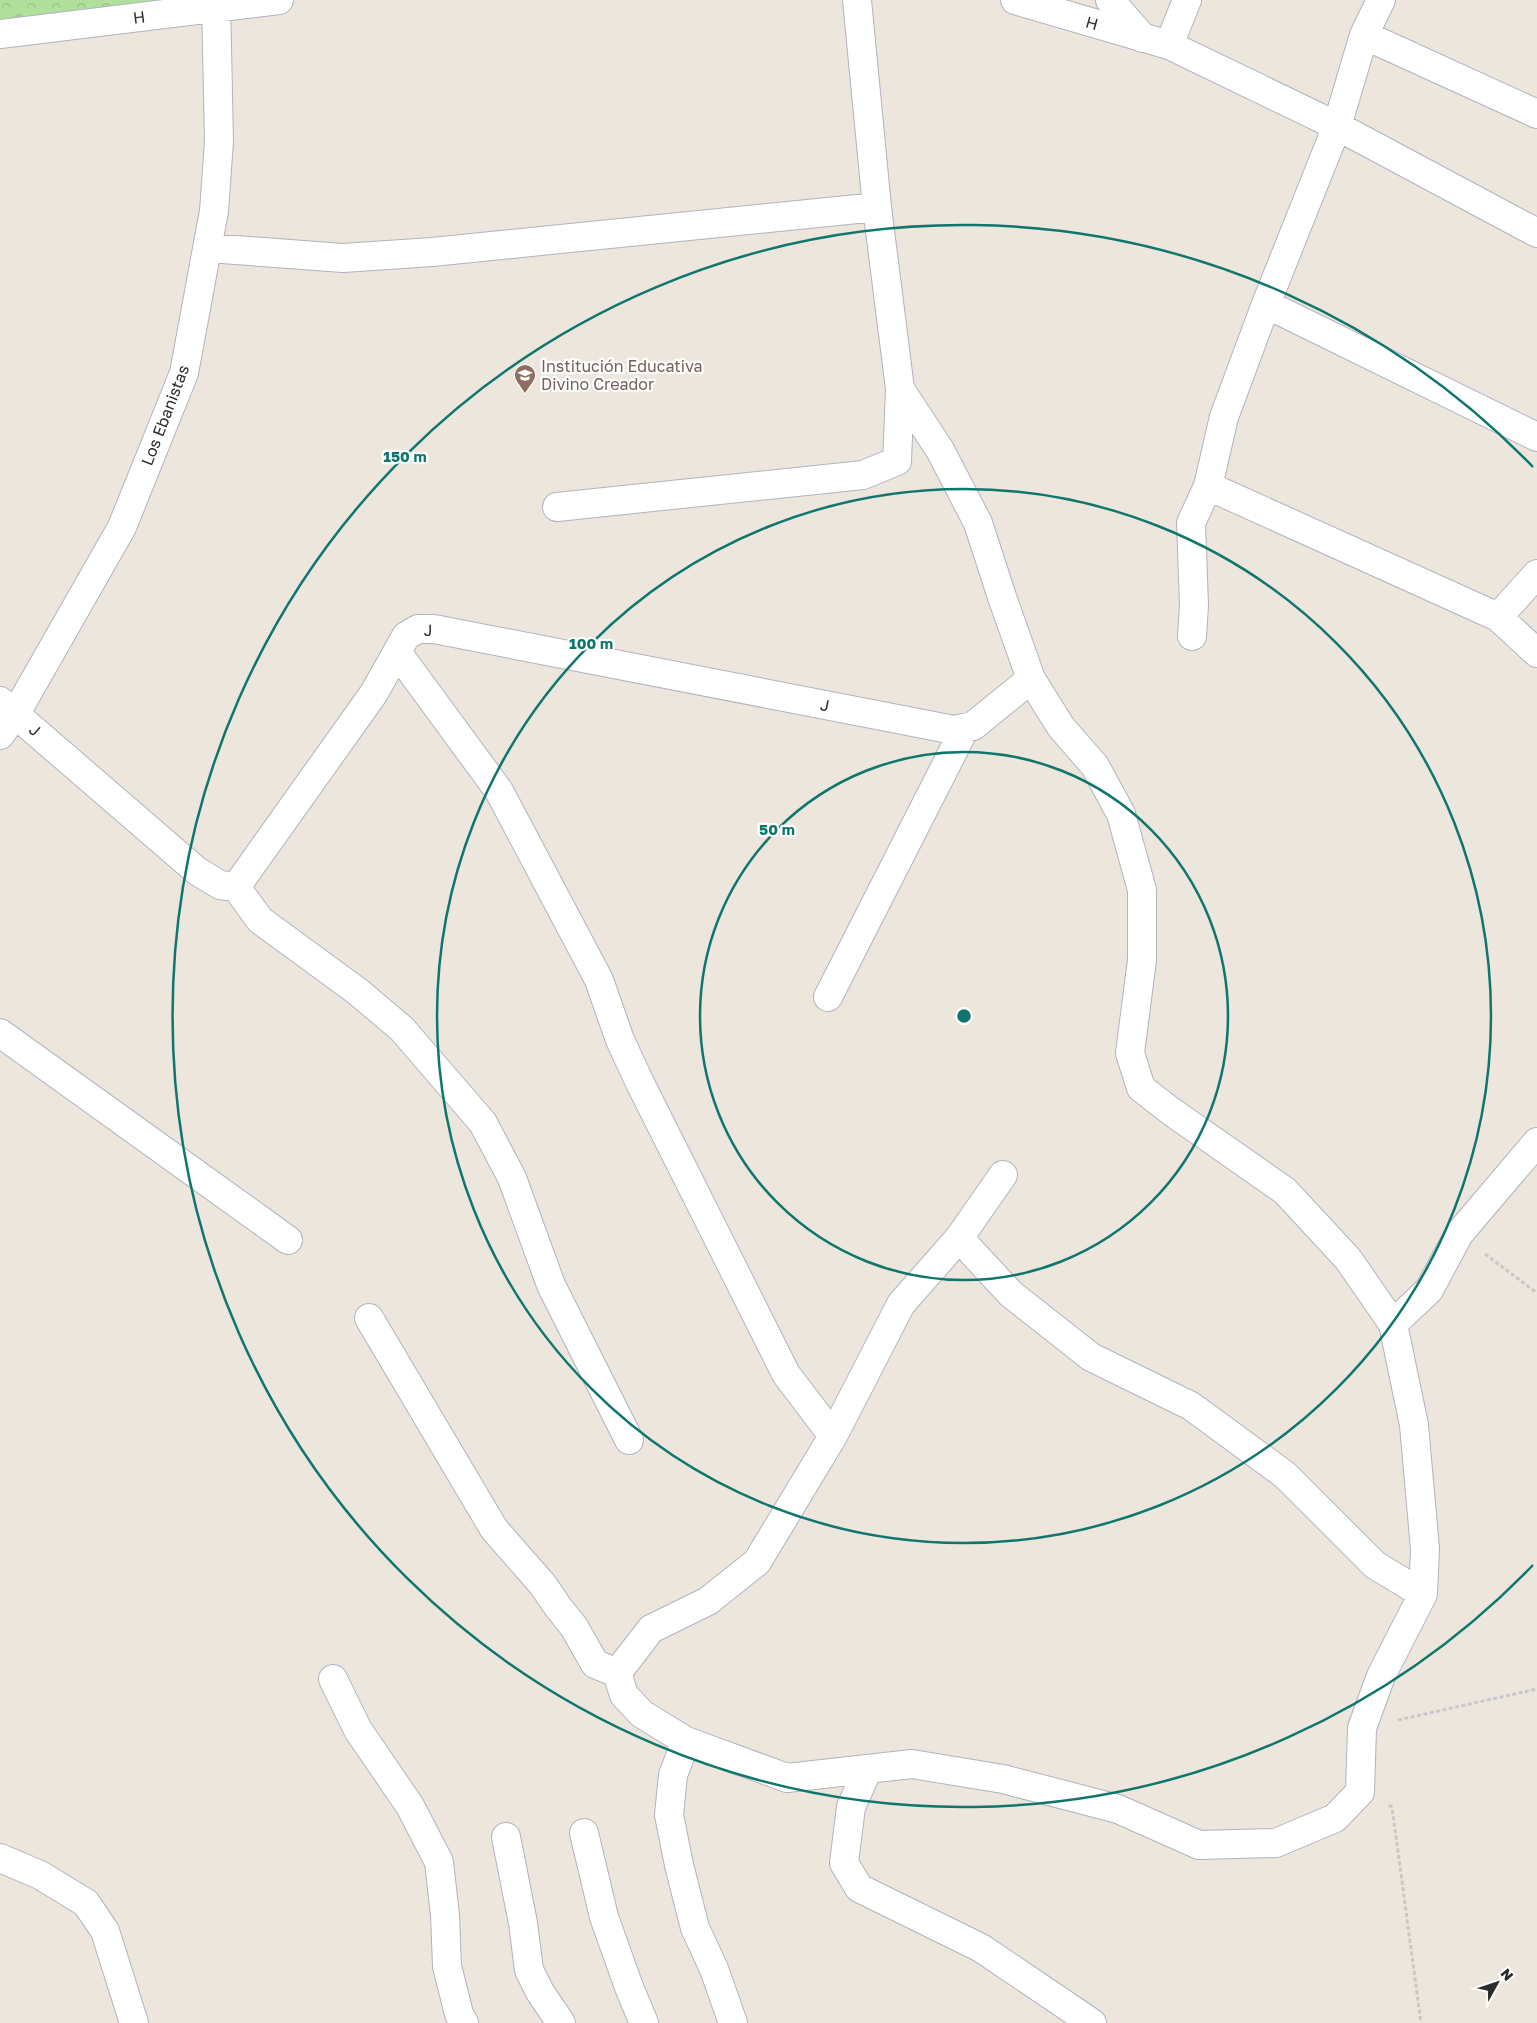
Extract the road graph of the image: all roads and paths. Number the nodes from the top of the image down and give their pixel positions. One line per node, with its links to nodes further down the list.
1 (279, 0): 7 (street, H)
2 (857, 0): 14 (street)
3 (1015, 0): 10 (street, H)
4 (1110, 0): 10 (street)
5 (1187, 0): 11 (street)
6 (1381, 0): 9 (street)
7 (216, 4): 8 (street, H); 16 (street, Los Ebanistas)
8 (0, 34)
9 (1364, 35): 12 (street); 13 (street)
10 (1143, 38): 11 (street, H)
11 (1169, 45): 13 (street, H)
12 (1537, 114)
13 (1337, 126): 15 (street, H); 17 (street)
14 (877, 207): 16 (street); 18 (street)
15 (1537, 232)
16 (208, 248): 28 (street, Los Ebanistas)
17 (1266, 304): 19 (street); 20 (street)
18 (900, 389): 21 (street); 27 (street)
19 (1537, 437)
20 (1208, 486): 23 (street); 24 (street)
21 (556, 506)
22 (1537, 574): 23 (street)
23 (1498, 617): 26 (street)
24 (1192, 636)
25 (397, 652): 29 (street, J); 31 (street, J); 42 (street)
26 (1537, 653)
27 (1031, 679): 29 (street); 41 (street)
28 (8, 707): 30 (street, Los Ebanistas); 31 (street, J)
29 (965, 728): 32 (street)
30 (0, 735)
31 (236, 887): 43 (street)
32 (828, 997)
33 (0, 1033): 38 (street)
34 (1537, 1142): 36 (street)
35 (1003, 1175): 37 (street)
36 (1459, 1234): 39 (path); 41 (street)
37 (959, 1238): 42 (street); 44 (street)
38 (288, 1240)
39 (1537, 1293)
40 (370, 1318): 45 (street)
41 (1393, 1324): 44 (street)
42 (833, 1436): 45 (street)
43 (629, 1440)
44 (1423, 1594): 48 (street)
45 (617, 1674): 49 (street)
46 (333, 1679): 56 (street)
47 (1537, 1689): 48 (path)
48 (1362, 1728): 51 (street)
49 (686, 1740): 50 (street); 59 (street)
50 (868, 1769): 51 (street); 60 (street)
51 (1360, 1792): 61 (path)
52 (584, 1833): 58 (street)
53 (506, 1837): 57 (street)
54 (0, 1858): 55 (street)
55 (134, 2023)
56 (464, 2023)
57 (561, 2023)
58 (644, 2023)
59 (733, 2023)
60 (1092, 2023)
61 (1421, 2023)

